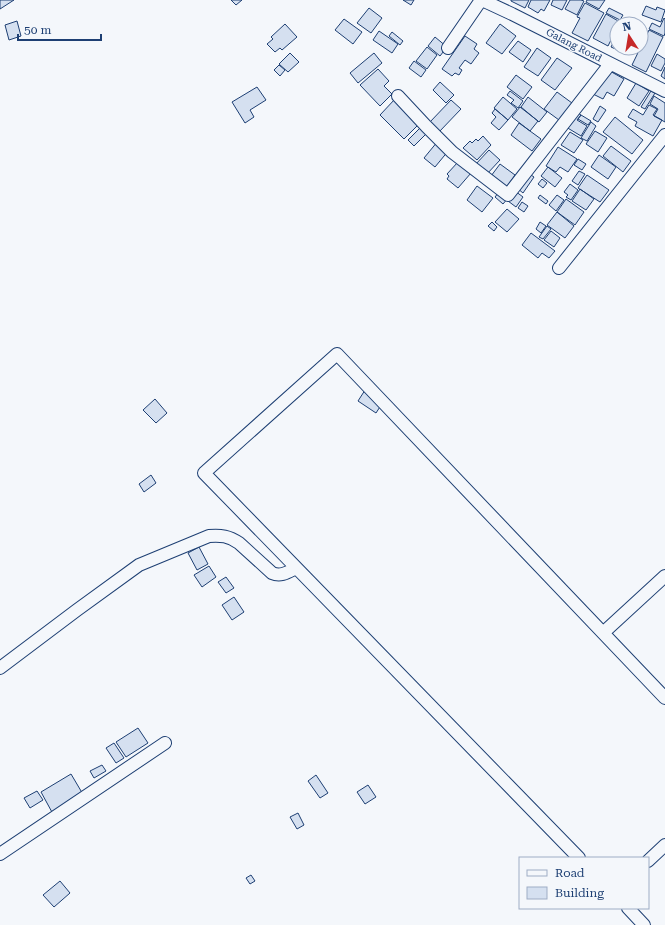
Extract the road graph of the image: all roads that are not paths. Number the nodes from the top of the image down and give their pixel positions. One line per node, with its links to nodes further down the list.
1 (481, 0): 2 (street); 3 (street, Galang Road)
2 (448, 48)
3 (610, 64): 4 (street, Galang Road); 5 (street)
4 (665, 91)
5 (398, 96)
6 (665, 135): 7 (street)
7 (559, 268)
8 (296, 568): 10 (street); 11 (street); 16 (street)
9 (665, 576): 10 (street)
10 (603, 633): 12 (street)
11 (0, 668)
12 (665, 698)
13 (165, 743): 15 (street)
14 (665, 845): 17 (street)
15 (0, 854)
16 (578, 857)
17 (649, 859)
18 (629, 909): 19 (street)
19 (644, 925)

